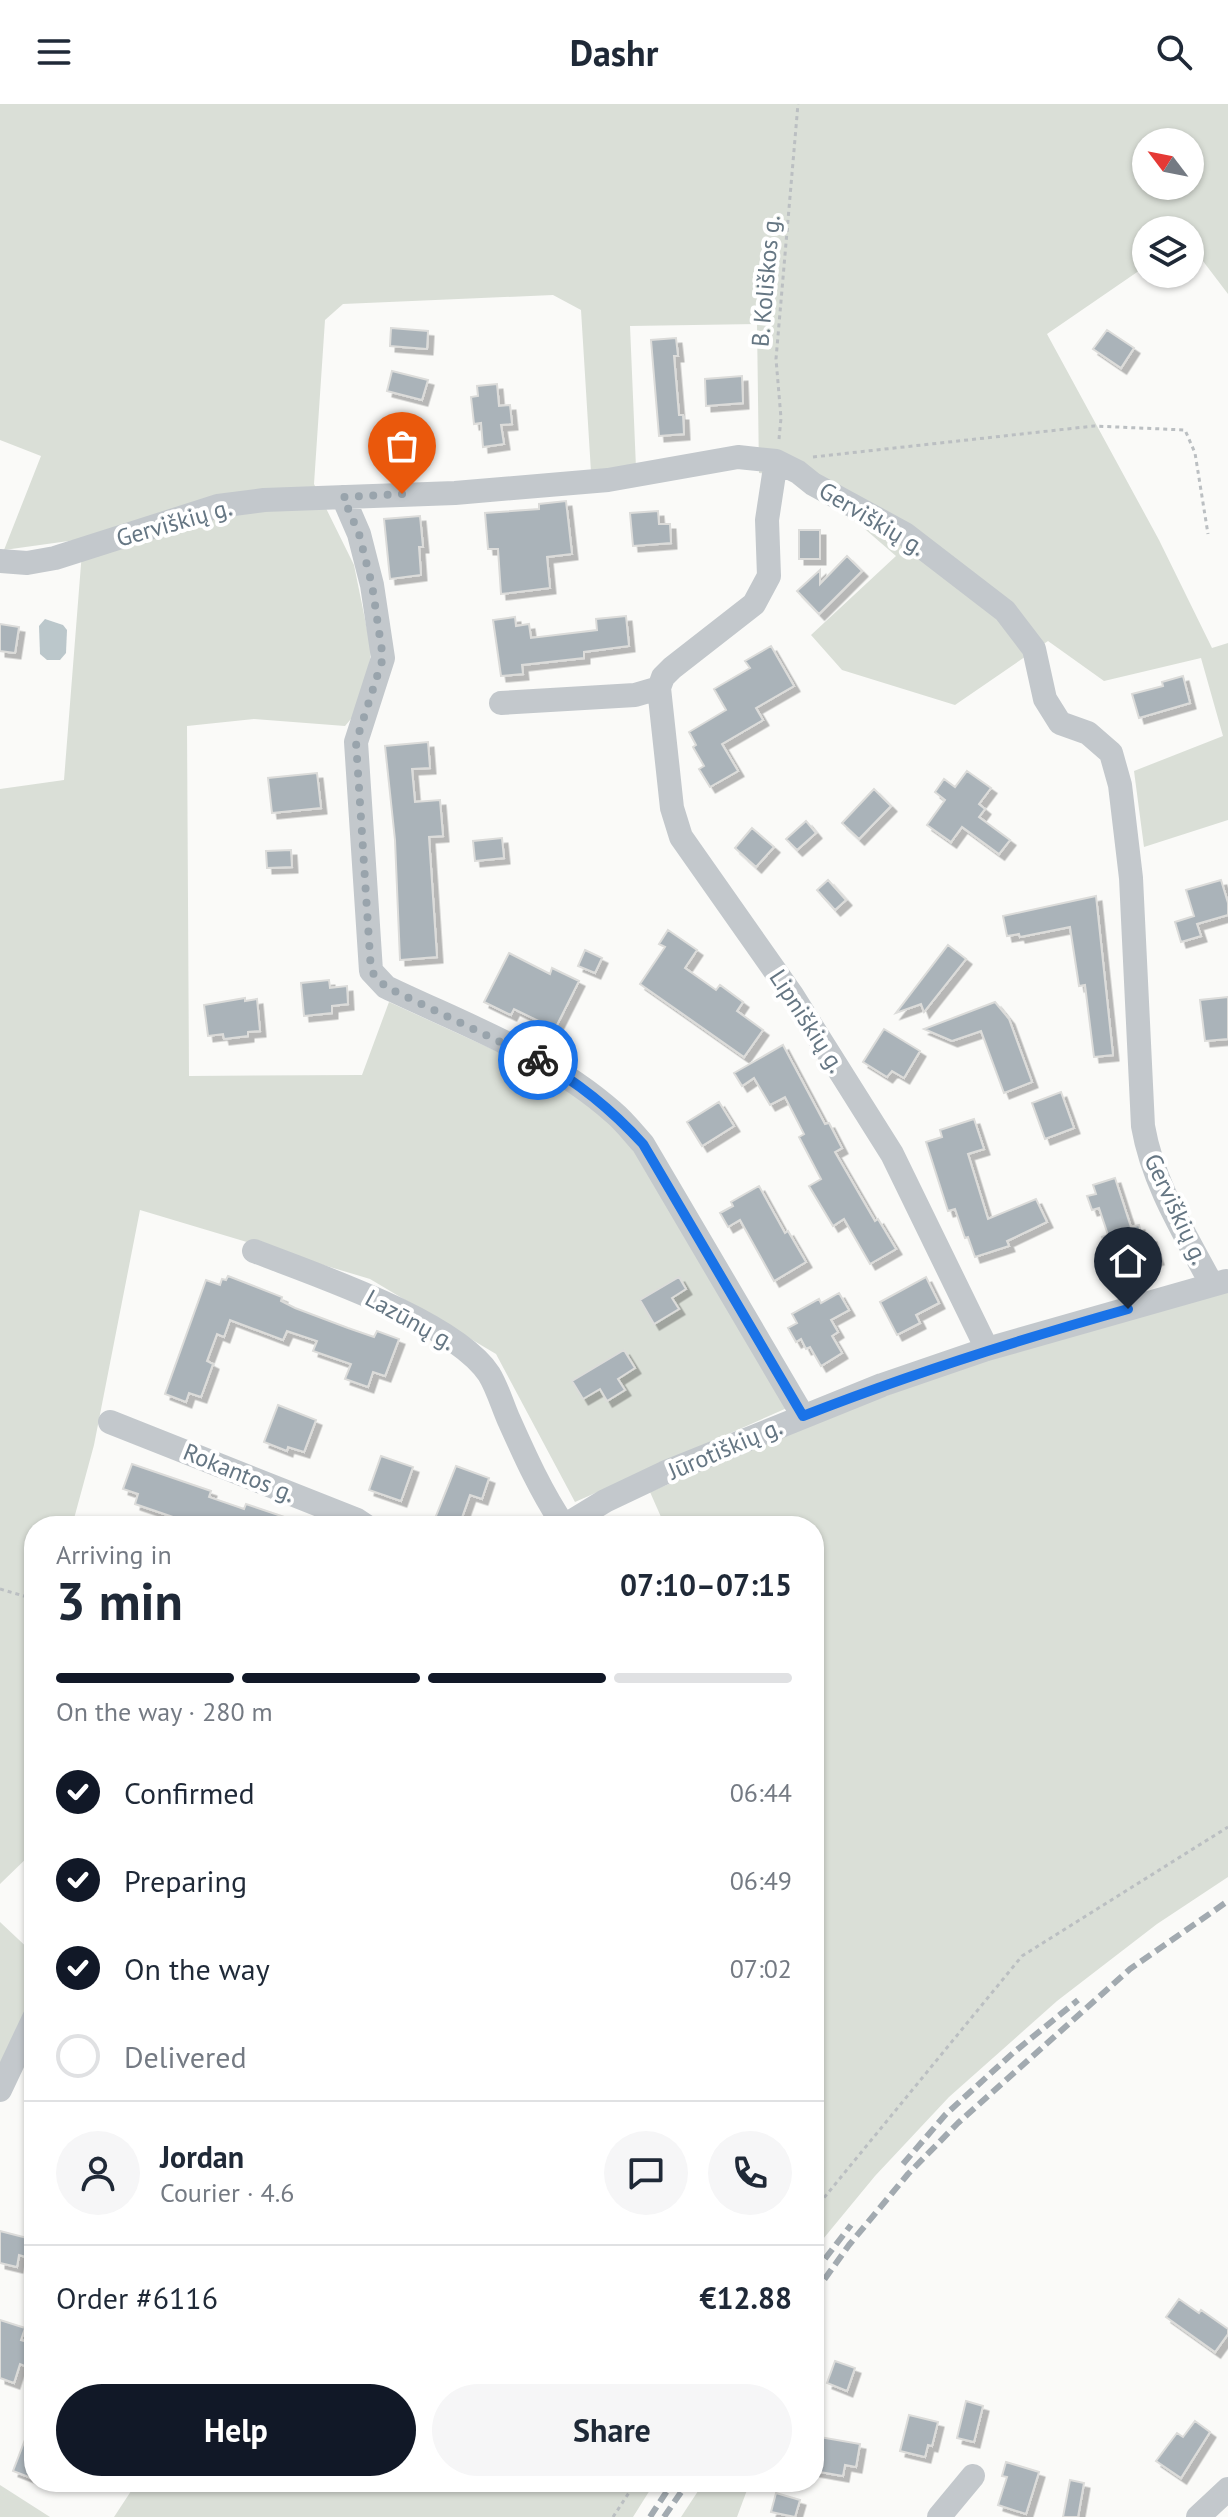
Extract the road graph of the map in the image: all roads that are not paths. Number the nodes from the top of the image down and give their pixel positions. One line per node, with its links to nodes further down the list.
1 (776, 461): 2 (street, Gerviškių g.); 4 (street); 7 (street, Gerviškių g.)
2 (343, 497): 3 (street, Gerviškių g.); 9 (street)
3 (0, 561)
4 (659, 688): 5 (street); 8 (street, Lipniškių g.)
5 (501, 703)
6 (254, 1251): 12 (street, Lazūnų g.)
7 (1220, 1282): 8 (street, Jūrotiškių g.)
8 (987, 1349): 9 (street, Jūrotiškių g.)
9 (803, 1416): 13 (street, Jūrotiškių g.)
10 (110, 1422): 11 (street, Rokantos g.)
11 (347, 1516)
12 (558, 1516)
13 (580, 1516)
14 (24, 2039): 15 (street)
15 (0, 2090)
16 (973, 2476): 18 (street)
17 (1228, 2489): 19 (street)
18 (939, 2517)
19 (1198, 2517)

